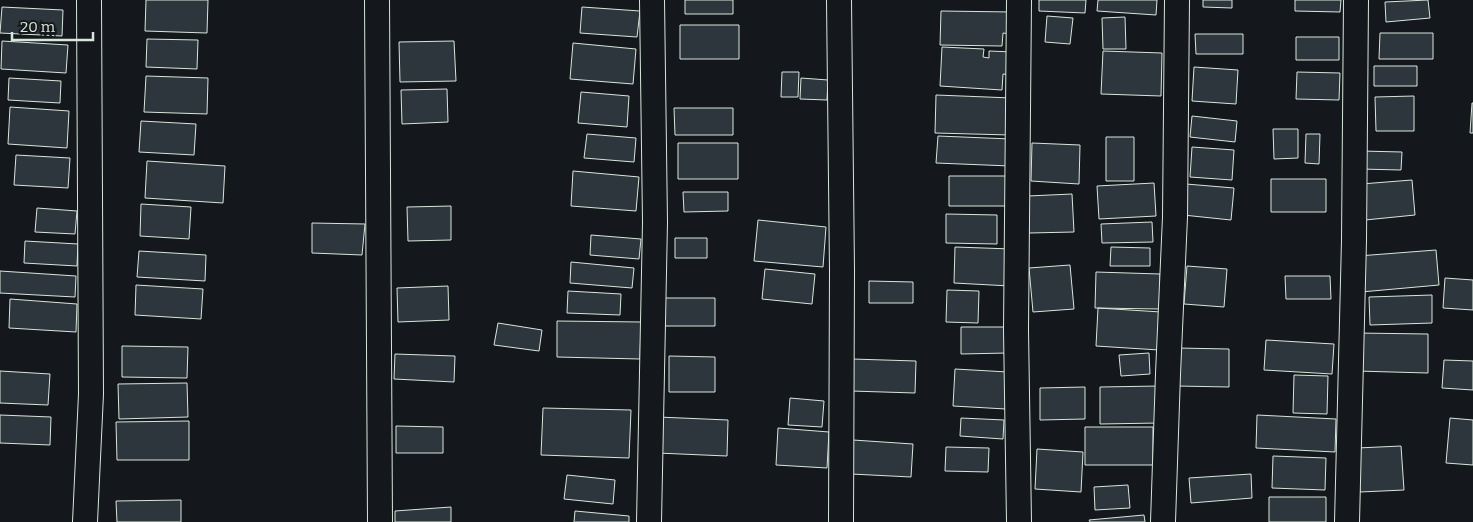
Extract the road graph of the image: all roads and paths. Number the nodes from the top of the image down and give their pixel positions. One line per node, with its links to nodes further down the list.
1 (89, 0): 8 (street)
2 (377, 0): 9 (street)
3 (652, 0): 10 (street)
4 (839, 0): 11 (street)
5 (1019, 0): 12 (street)
6 (1177, 0): 13 (street)
7 (1356, 0): 14 (street)
8 (85, 522)
9 (380, 522)
10 (650, 522)
11 (841, 522)
12 (1019, 522)
13 (1163, 522)
14 (1347, 522)

